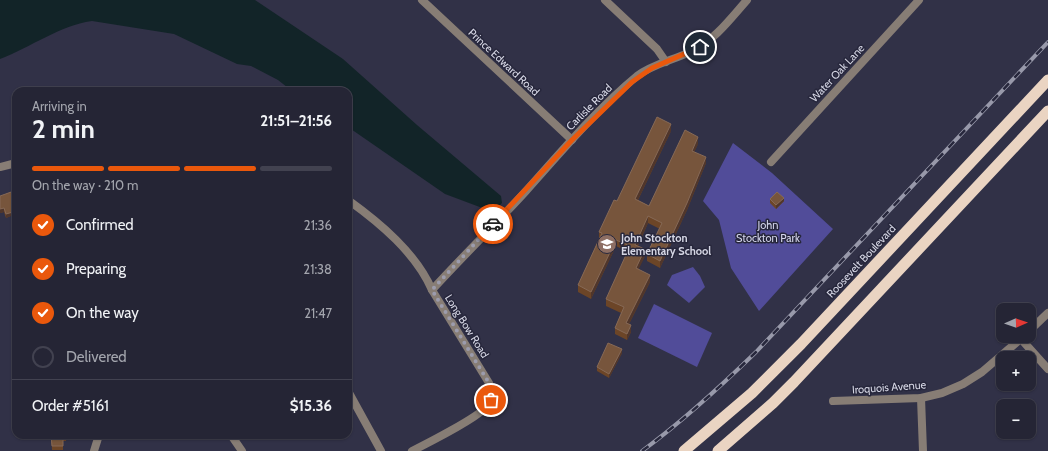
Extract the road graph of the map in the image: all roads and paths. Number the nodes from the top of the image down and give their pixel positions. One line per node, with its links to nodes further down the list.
1 (422, 0): 8 (street, Prince Edward Road)
2 (605, 0): 5 (street)
3 (747, 0): 5 (street, Carlisle Road)
4 (920, 0): 9 (street, Water Oak Lane)
5 (666, 62): 8 (street, Carlisle Road)
6 (1048, 80): 28 (highway, Roosevelt Boulevard)
7 (1048, 111): 29 (highway)
8 (572, 140): 13 (street, Carlisle Road)
9 (771, 162)
10 (12, 164): 11 (street)
11 (0, 167)
12 (352, 203): 13 (street, Long Bow Road)
13 (432, 290): 27 (street, Long Bow Road)
14 (1048, 313): 15 (street)
15 (1036, 324)
16 (1016, 343): 19 (street, Iroquois Avenue)
17 (1028, 343): 18 (street)
18 (1048, 369)
19 (921, 398): 21 (street, Iroquois Avenue); 30 (street)
20 (352, 399): 26 (street)
21 (833, 401)
22 (98, 439): 24 (street)
23 (234, 439): 25 (street)
24 (94, 451)
25 (242, 451)
26 (381, 451)
27 (412, 451)
28 (684, 451)
29 (718, 451)
30 (923, 451)

